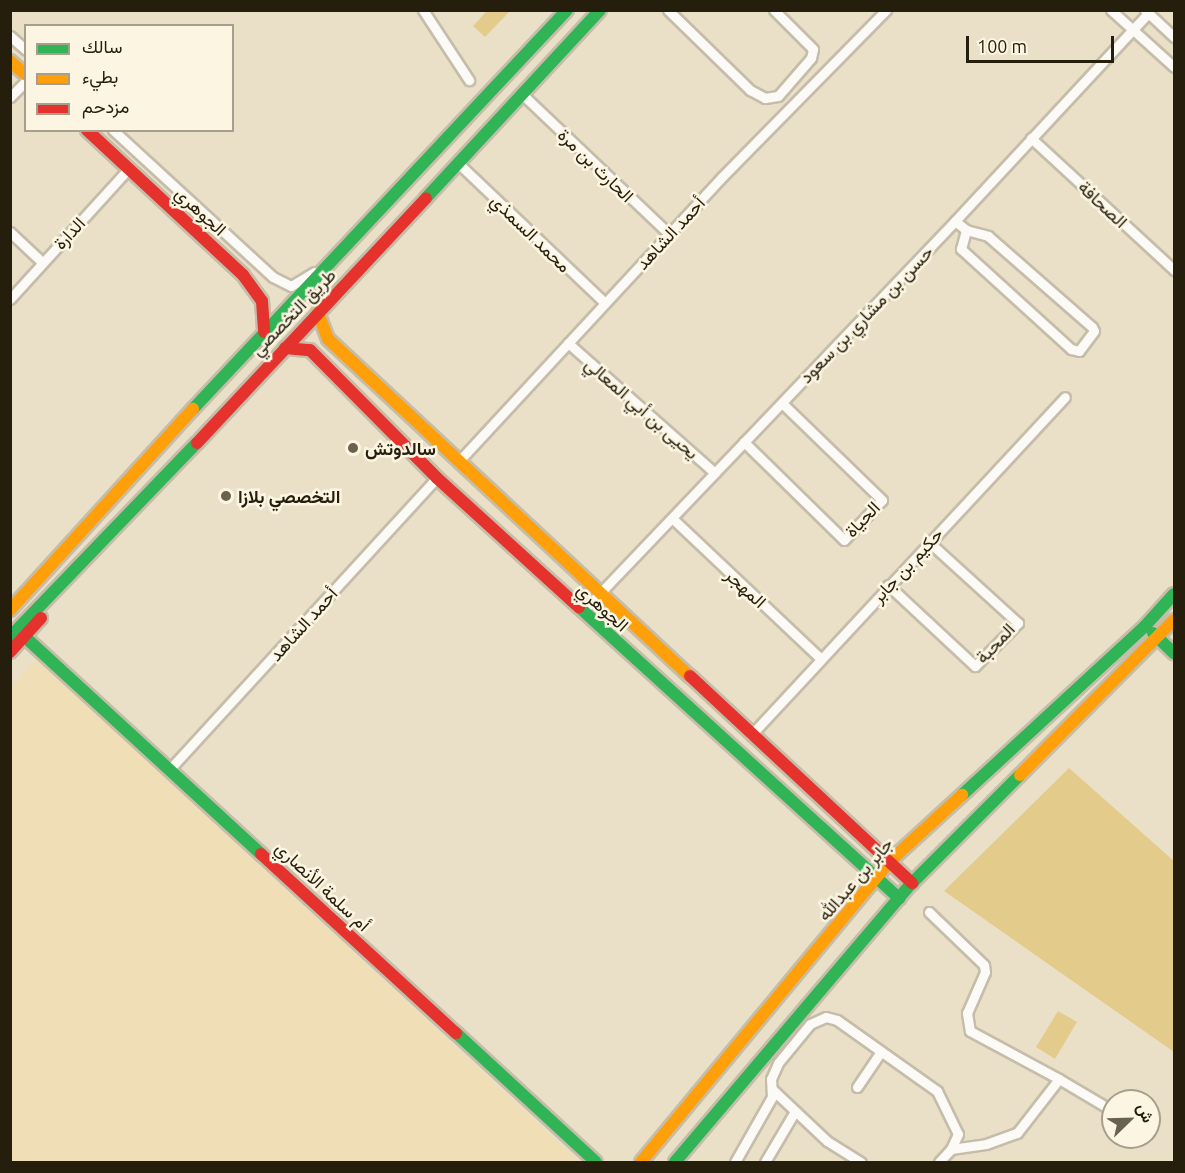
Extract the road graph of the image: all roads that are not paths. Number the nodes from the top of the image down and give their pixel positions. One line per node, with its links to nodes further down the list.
1 (423, 10): 16 (street)
2 (567, 10): 30 (street, طريق التخصصي)
3 (600, 10): 18 (street, طريق التخصصي)
4 (668, 10): 5 (street)
5 (774, 10)
6 (886, 10): 28 (street, أحمد الشاهد)
7 (1111, 10): 9 (street)
8 (1146, 12): 9 (street, حسن بن مشاري بن سعود); 11 (street)
9 (1131, 28): 14 (street); 22 (street, حسن بن مشاري بن سعود)
10 (10, 36): 12 (street)
11 (1174, 37)
12 (24, 48)
13 (10, 61): 15 (street)
14 (1174, 67)
15 (24, 73)
16 (469, 80)
17 (24, 83): 19 (street)
18 (523, 95): 23 (street, طريق التخصصي); 28 (street, الحارث بن مرة)
19 (10, 97)
20 (89, 132): 24 (street, الجوهري)
21 (115, 132): 30 (street, الجوهري)
22 (1031, 138): 25 (street, حسن بن مشاري بن سعود); 31 (street, الصحافة)
23 (458, 162): 33 (street, محمد السمذي); 34 (street, طريق التخصصي)
24 (129, 168): 29 (street, الدارة); 35 (street, الجوهري)
25 (955, 221): 26 (street); 39 (street, حسن بن مشاري بن سعود)
26 (966, 230): 26 (street)
27 (10, 232): 29 (street)
28 (669, 234): 33 (street, أحمد الشاهد)
29 (42, 262): 32 (street, الدارة)
30 (324, 267): 35 (street, طريق التخصصي)
31 (1174, 270)
32 (10, 299)
33 (605, 303): 36 (street, أحمد الشاهد)
34 (318, 313): 37 (street, طريق التخصصي); 41 (street, الجوهري)
35 (264, 332): 50 (street, طريق التخصصي)
36 (568, 343): 41 (street, أحمد الشاهد); 42 (street, يحيى بن أبي المعالي)
37 (285, 348): 43 (street, الجوهري); 46 (street, طريق التخصصي)
38 (1065, 397): 45 (street, حكيم بن جابر)
39 (782, 403): 40 (street, حسن بن مشاري بن سعود); 40 (street, الحياة)
40 (744, 442): 42 (street, حسن بن مشاري بن سعود)
41 (459, 461): 48 (street, الجوهري)
42 (715, 472): 44 (street, حسن بن مشاري بن سعود)
43 (437, 478): 52 (street, الجوهري); 62 (street, أحمد الشاهد)
44 (672, 518): 48 (street, حسن بن مشاري بن سعود); 60 (street, المهجر)
45 (929, 542): 47 (street, حكيم بن جابر); 47 (street, المحبة)
46 (102, 546): 55 (street, طريق التخصصي); 56 (street)
47 (888, 585): 60 (street, حكيم بن جابر)
48 (600, 593): 52 (street, حسن بن مشاري بن سعود); 61 (street, الجوهري)
49 (1174, 594): 51 (street, جابر بن عبدالله)
50 (10, 610)
51 (1159, 611): 53 (street); 54 (street, جابر بن عبدالله)
52 (582, 612): 64 (street, الجوهري)
53 (1174, 622): 57 (street)
54 (1145, 626): 57 (street); 63 (street, جابر بن عبدالله)
55 (10, 637)
56 (25, 637): 58 (street); 62 (street, أم سلمة الأنصاري)
57 (1158, 638): 59 (street); 65 (street)
58 (10, 652)
59 (1174, 653)
60 (821, 659): 61 (street, حكيم بن جابر)
61 (751, 735): 63 (street, الجوهري)
62 (169, 770): 77 (street, أم سلمة الأنصاري)
63 (890, 861): 64 (street, جابر بن عبدالله); 65 (street, الجوهري)
64 (878, 878): 66 (street, الجوهري); 78 (street, جابر بن عبدالله)
65 (912, 883): 66 (street)
66 (899, 898): 79 (street)
67 (929, 912): 69 (street)
68 (880, 1053): 70 (street); 71 (street); 74 (street)
69 (1059, 1079): 72 (street); 75 (street)
70 (857, 1087)
71 (773, 1090): 73 (street); 80 (street)
72 (1101, 1104)
73 (795, 1111): 81 (street); 82 (street)
74 (958, 1134): 75 (street); 76 (street)
75 (968, 1148): 76 (street)
76 (951, 1149): 83 (street)
77 (596, 1162)
78 (641, 1162)
79 (675, 1162)
80 (735, 1162)
81 (765, 1162)
82 (861, 1162)
83 (939, 1162)

